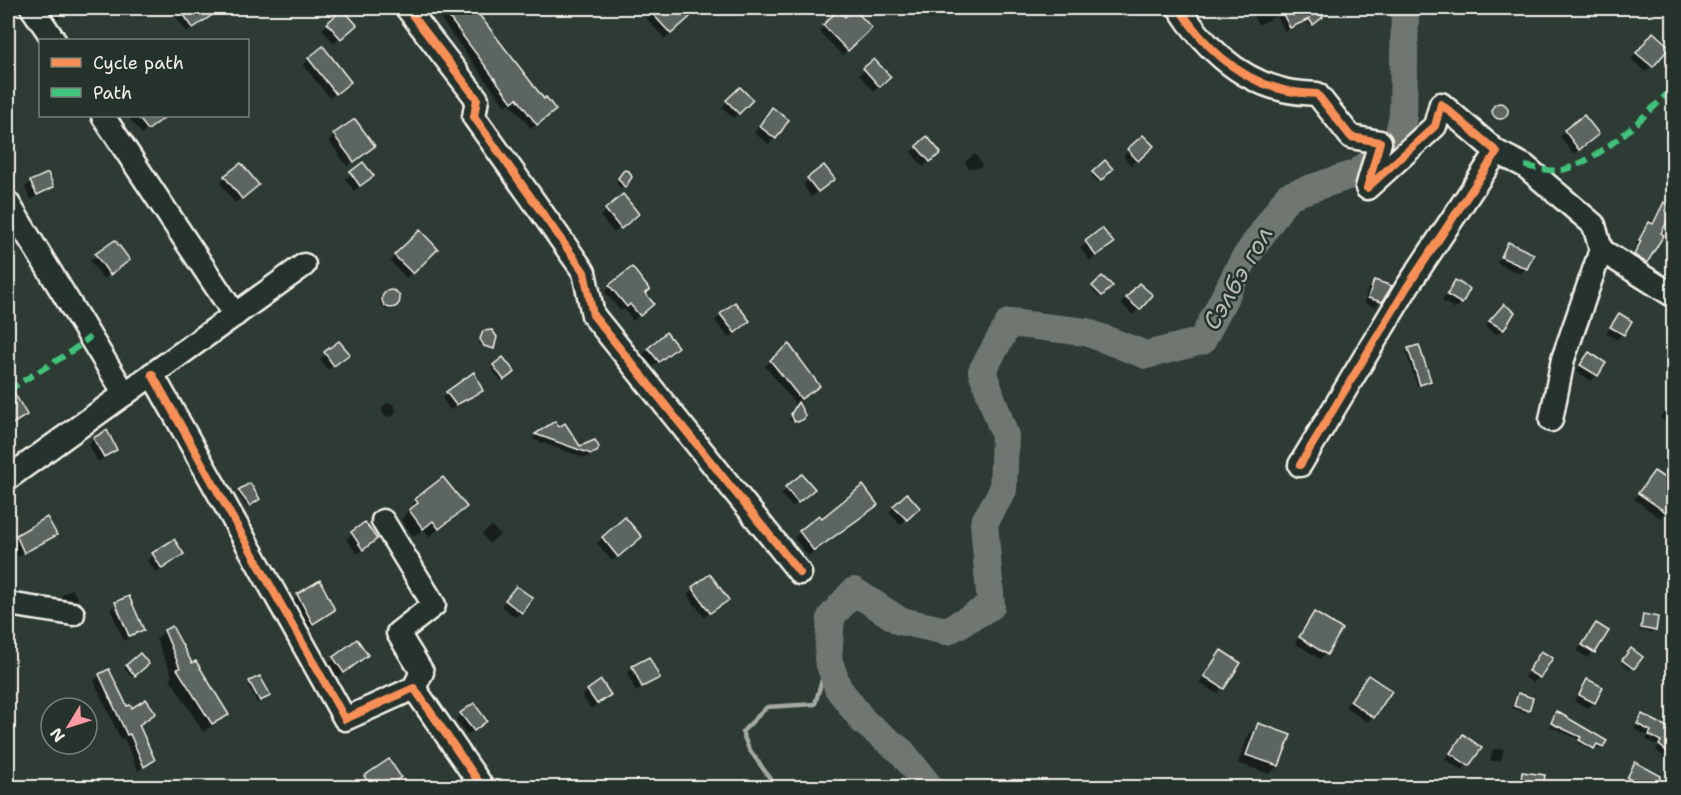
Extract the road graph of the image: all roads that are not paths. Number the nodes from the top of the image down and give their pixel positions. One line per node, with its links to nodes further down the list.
1 (32, 8): 4 (street)
2 (407, 8): 18 (street)
3 (1179, 8): 6 (street)
4 (53, 39)
5 (104, 117): 11 (street)
6 (1497, 152): 8 (street); 15 (street)
7 (8, 203): 13 (street)
8 (1601, 250): 10 (street); 14 (street)
9 (304, 265): 11 (street)
10 (1674, 296)
11 (236, 315): 12 (street)
12 (152, 374): 13 (street); 21 (street)
13 (125, 394): 16 (street)
14 (1551, 420)
15 (1300, 465)
16 (8, 478)
17 (383, 521): 21 (street)
18 (800, 573)
19 (8, 604): 20 (street)
20 (74, 614)
21 (414, 688): 22 (street)
22 (483, 788)

